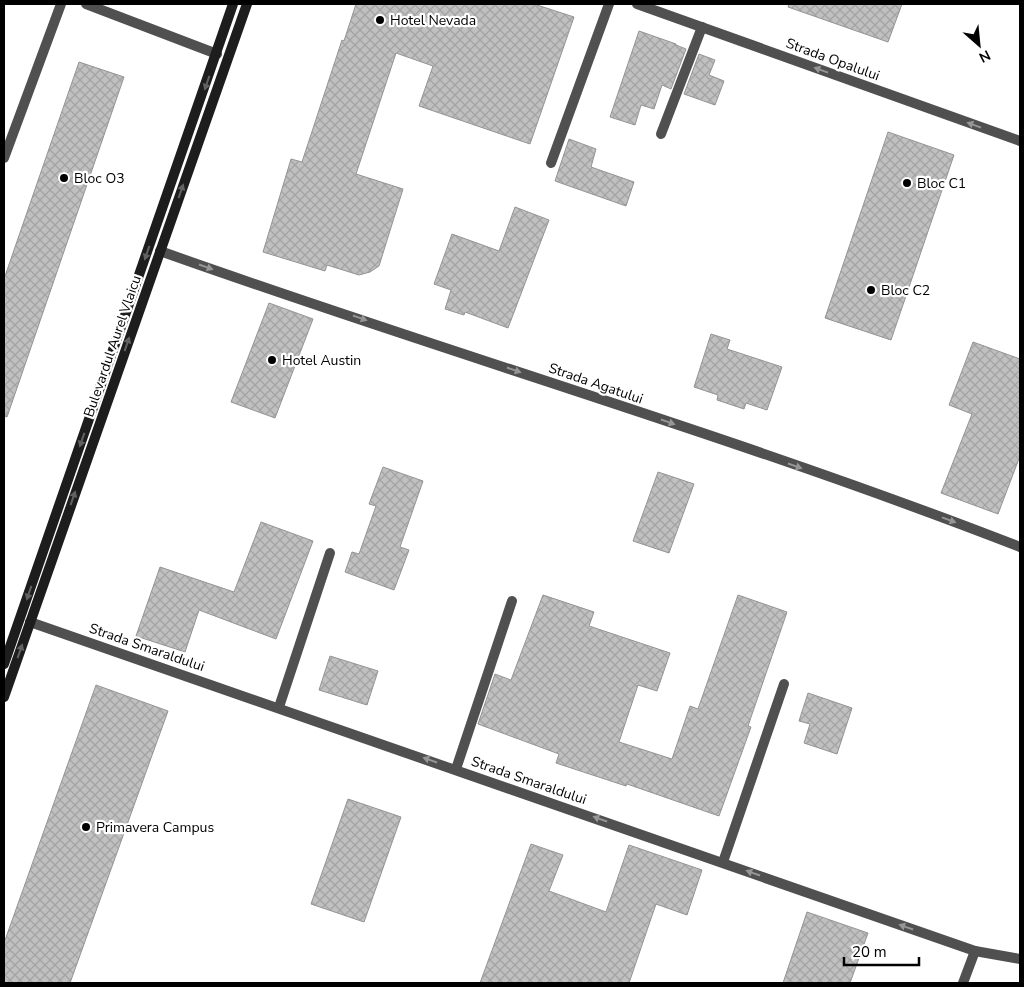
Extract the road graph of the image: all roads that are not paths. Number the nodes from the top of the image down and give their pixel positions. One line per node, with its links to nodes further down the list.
1 (61, 4): 11 (street)
2 (86, 4): 8 (street)
3 (233, 4): 8 (main road, Bulevardul Aurel Vlaicu)
4 (247, 4): 13 (main road, Bulevardul Aurel Vlaicu, one-way to 4)
5 (609, 4): 12 (street)
6 (637, 4): 7 (street, Strada Opalului)
7 (702, 27): 9 (street); 10 (street, Strada Opalului, one-way to 7)
8 (217, 54): 18 (main road, Bulevardul Aurel Vlaicu, one-way to 18)
9 (661, 134)
10 (1020, 141)
11 (4, 158)
12 (551, 163)
13 (160, 251): 14 (street, Strada Agatului, one-way to 14); 17 (main road, Bulevardul Aurel Vlaicu, one-way to 13)
14 (1020, 547)
15 (330, 553): 21 (street)
16 (512, 601): 22 (street)
17 (30, 622): 20 (main road, Bulevardul Aurel Vlaicu, one-way to 17); 21 (street, Strada Smaraldului)
18 (4, 664)
19 (784, 684): 23 (street)
20 (4, 697)
21 (279, 707): 22 (street, Strada Smaraldului, one-way to 21)
22 (456, 769): 23 (street, Strada Smaraldului, one-way to 22)
23 (723, 862): 24 (street, Strada Smaraldului, one-way to 23)
24 (975, 951): 25 (street, Strada Smaraldului); 26 (street)
25 (1020, 960)
26 (963, 983)

